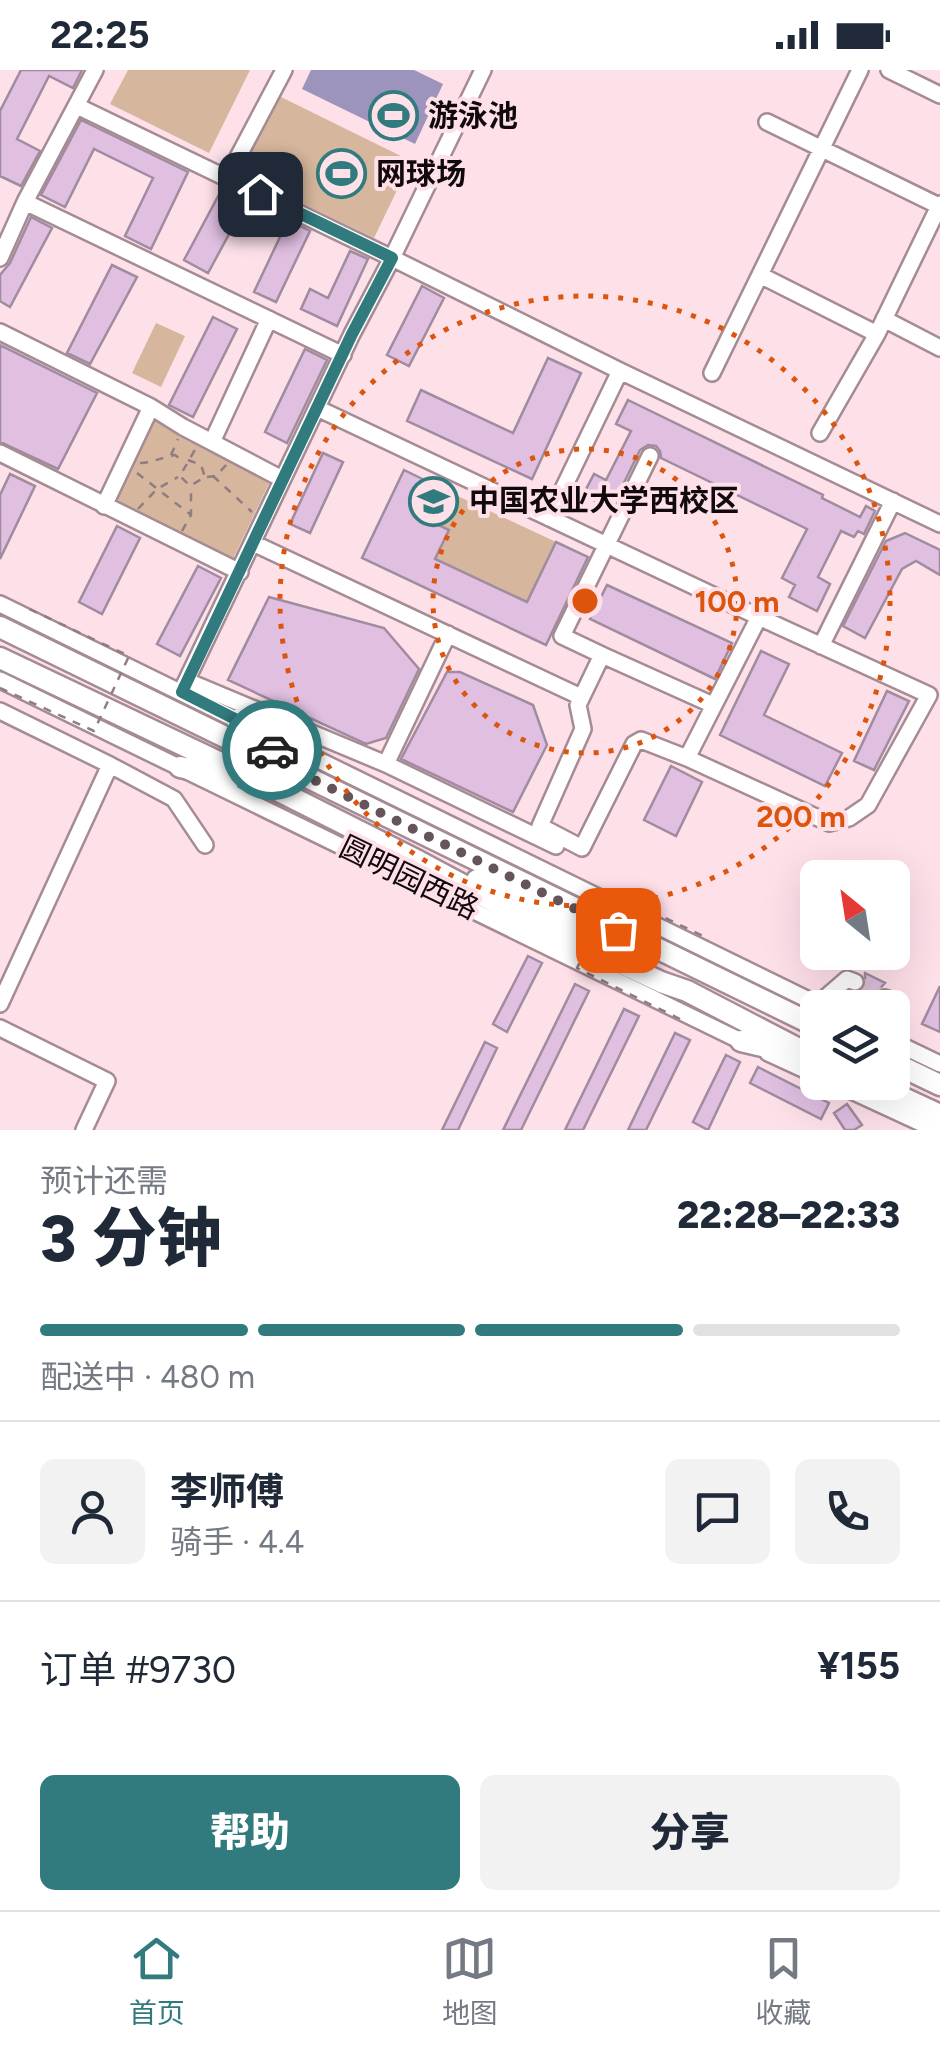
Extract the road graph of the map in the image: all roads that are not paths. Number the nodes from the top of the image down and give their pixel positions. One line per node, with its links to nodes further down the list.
1 (96, 70): 7 (street)
2 (284, 70): 10 (street)
3 (483, 70): 14 (street)
4 (860, 70): 9 (street)
5 (889, 70): 6 (street)
6 (940, 96)
7 (77, 106): 10 (street); 11 (street)
8 (767, 122): 9 (street)
9 (822, 149): 12 (street); 15 (street)
10 (227, 178): 14 (street)
11 (26, 202): 13 (street); 16 (street)
12 (940, 205): 17 (street)
13 (0, 258)
14 (392, 258): 20 (street); 21 (street)
15 (760, 275): 17 (street); 22 (street)
16 (269, 319): 20 (street); 26 (street)
17 (880, 326): 19 (street); 25 (street)
18 (0, 332): 23 (street)
19 (940, 348)
20 (343, 355): 24 (street)
21 (620, 371): 30 (street); 32 (street)
22 (712, 374)
23 (150, 407): 26 (street); 31 (street)
24 (318, 408): 29 (street); 32 (street)
25 (820, 433)
26 (207, 439): 29 (street)
27 (0, 453): 31 (street)
28 (650, 456): 35 (street)
29 (282, 479): 34 (street)
30 (893, 501): 33 (street); 41 (street)
31 (104, 506): 36 (street)
32 (549, 518): 35 (street)
33 (940, 524)
34 (253, 543): 36 (street); 40 (street)
35 (606, 543): 38 (street); 42 (street)
36 (240, 572): 45 (street)
37 (0, 604): 45 (street)
38 (759, 617): 41 (street); 47 (street)
39 (0, 627): 55 (main road, 圆明园西路)
40 (448, 634): 46 (street); 53 (street)
41 (822, 646): 51 (street)
42 (602, 655): 46 (street); 47 (street)
43 (0, 658): 56 (main road, 圆明园西路)
44 (0, 680): 50 (street, 圆明园西路)
45 (184, 686): 49 (street); 53 (street)
46 (582, 696): 57 (street)
47 (714, 705): 51 (street)
48 (0, 711): 52 (street)
49 (237, 720): 55 (main road); 59 (street)
50 (120, 738): 52 (street); 54 (street, 圆明园西路)
51 (687, 758): 57 (street)
52 (108, 764): 58 (street); 63 (street)
53 (386, 764): 57 (street)
54 (180, 767): 56 (main road); 66 (street, 圆明园西路)
55 (300, 773): 64 (main road, 圆明园西路)
56 (269, 786): 67 (main road, 圆明园西路)
57 (558, 842): 59 (street)
58 (205, 845)
59 (545, 870): 62 (street)
60 (855, 982): 61 (street)
61 (836, 990)
62 (800, 996)
63 (0, 1004)
64 (800, 1018)
65 (0, 1028): 77 (street)
66 (741, 1041): 69 (main road); 71 (street, 圆明园西路)
67 (800, 1050)
68 (910, 1050): 70 (street)
69 (800, 1055)
70 (940, 1064)
71 (800, 1068)
72 (910, 1071): 73 (main road)
73 (940, 1085)
74 (871, 1100): 78 (street)
75 (908, 1100): 76 (main road)
76 (940, 1115)
77 (84, 1130)
78 (936, 1130)

